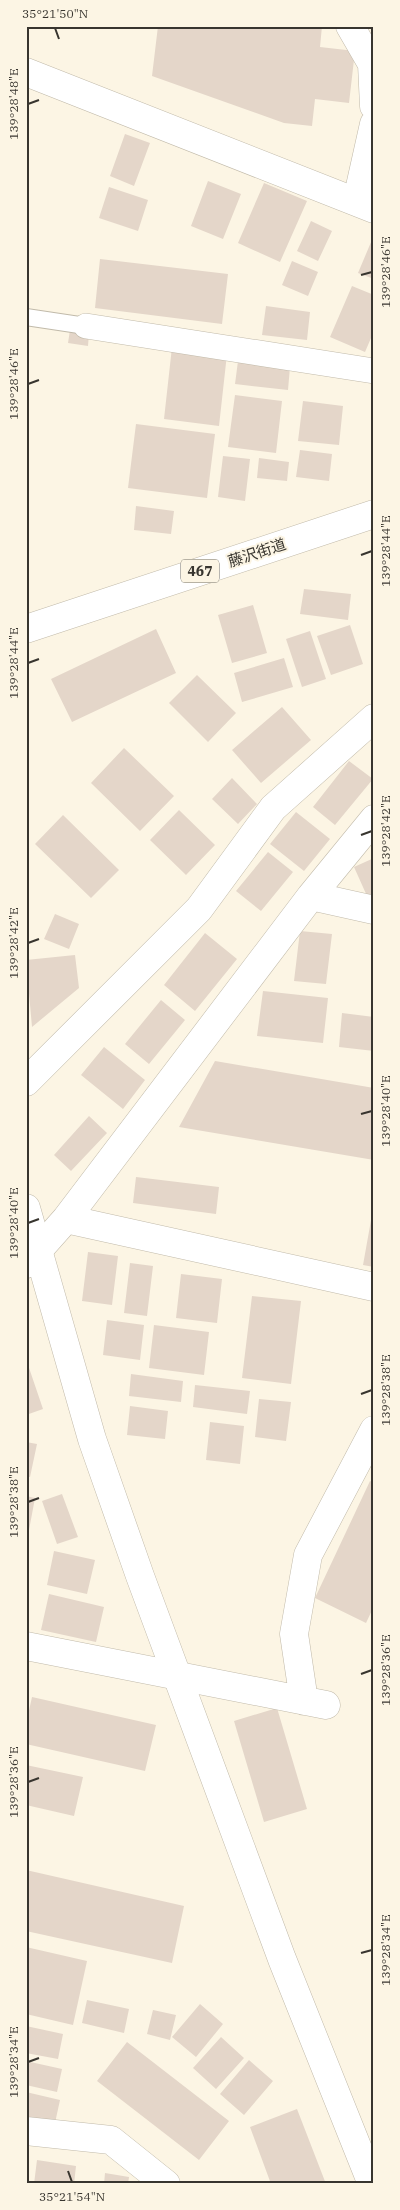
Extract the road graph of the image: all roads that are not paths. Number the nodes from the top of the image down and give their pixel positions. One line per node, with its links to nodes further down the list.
1 (350, 26): 3 (main road)
2 (26, 72): 5 (main road)
3 (374, 106)
4 (374, 124): 5 (main road)
5 (365, 205)
6 (26, 317): 7 (lane)
7 (86, 326): 8 (street)
8 (374, 371)
9 (374, 514): 10 (main road, 藤沢街道 / 467)
10 (26, 629)
11 (374, 718): 15 (main road)
12 (374, 819): 13 (main road)
13 (311, 896): 14 (main road); 17 (main road)
14 (374, 910)
15 (26, 1082)
16 (26, 1208): 18 (main road)
17 (66, 1219): 18 (main road); 19 (main road)
18 (32, 1258): 22 (main road)
19 (374, 1287)
20 (374, 1430): 22 (main road)
21 (26, 1646): 22 (main road)
22 (179, 1676): 25 (main road)
23 (26, 2131): 24 (main road)
24 (166, 2184)
25 (372, 2184)

